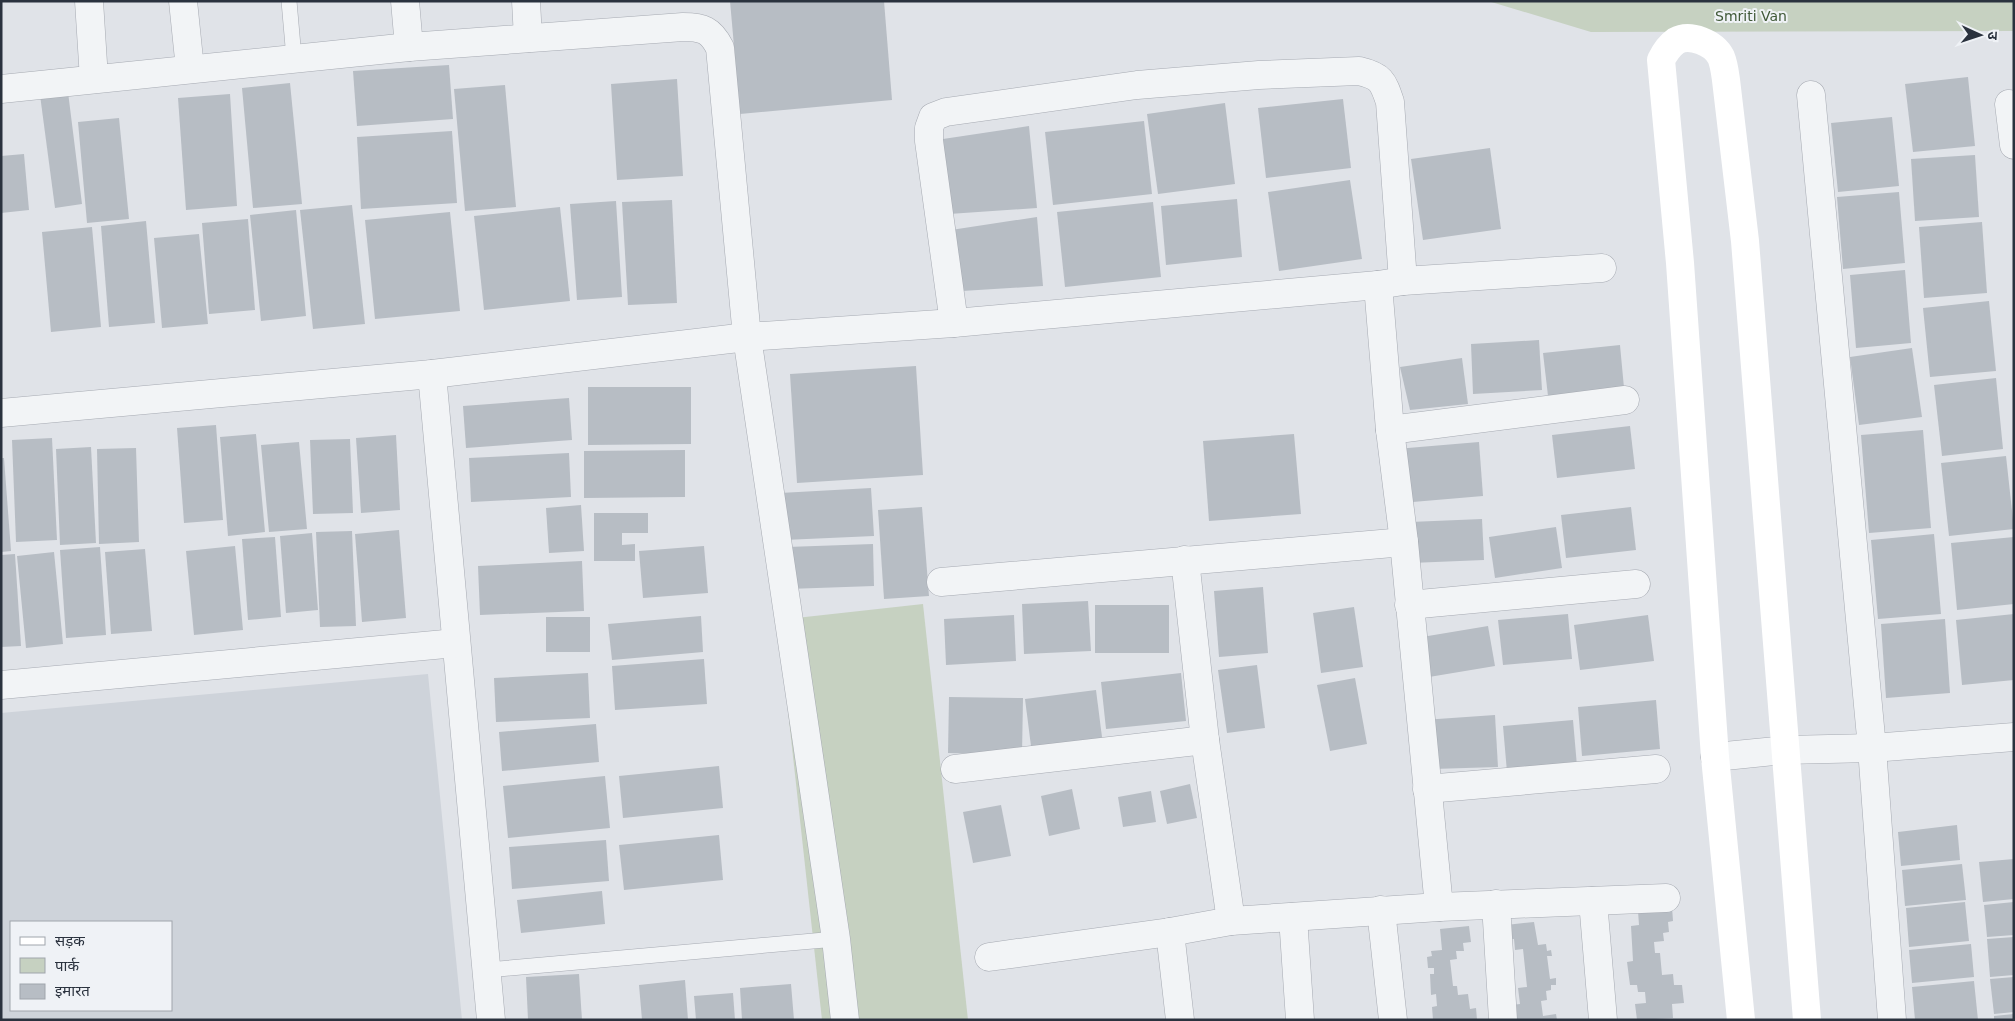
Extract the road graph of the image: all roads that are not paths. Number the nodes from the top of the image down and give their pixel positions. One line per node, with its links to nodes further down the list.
1 (89, 1): 10 (street)
2 (183, 1): 9 (street)
3 (289, 1): 8 (lane)
4 (405, 1): 7 (street)
5 (526, 1): 6 (street)
6 (528, 38): 7 (street); 18 (street)
7 (409, 47): 8 (street)
8 (294, 58): 9 (street)
9 (190, 69): 10 (street)
10 (94, 79): 11 (street)
11 (1, 88)
12 (1811, 95): 32 (street)
13 (2009, 104): 14 (street)
14 (2014, 145)
15 (1602, 268): 16 (street)
16 (1390, 283): 17 (street); 17 (street); 22 (street)
17 (954, 323): 18 (street)
18 (747, 337): 19 (street); 46 (street)
19 (432, 374): 21 (street); 28 (street)
20 (1624, 400): 22 (street)
21 (1, 413)
22 (1390, 430): 23 (street)
23 (1404, 542): 24 (street); 27 (street)
24 (1185, 560): 25 (street); 31 (street)
25 (941, 582)
26 (1636, 584): 27 (street)
27 (1408, 605): 37 (street)
28 (456, 643): 29 (street); 48 (street)
29 (1, 686)
30 (2014, 737): 32 (street)
31 (1205, 740): 35 (street); 44 (street)
32 (1872, 748): 33 (street); 58 (street)
33 (1785, 750): 34 (street); 34 (street); 57 (street)
34 (1715, 758): 56 (street)
35 (955, 769)
36 (1656, 770): 37 (street)
37 (1427, 789): 41 (street)
38 (1666, 898): 39 (street)
39 (1593, 901): 40 (street); 55 (street)
40 (1496, 904): 41 (street); 54 (street)
41 (1439, 906): 42 (street)
42 (1381, 910): 43 (street); 53 (street)
43 (1293, 916): 44 (street); 52 (street)
44 (1231, 921): 45 (street)
45 (1170, 932): 47 (street); 51 (street)
46 (836, 939): 48 (lane); 50 (street)
47 (989, 957)
48 (487, 970): 49 (street)
49 (491, 1020)
50 (845, 1020)
51 (1180, 1020)
52 (1300, 1020)
53 (1393, 1020)
54 (1503, 1020)
55 (1603, 1020)
56 (1741, 1020)
57 (1807, 1020)
58 (1892, 1020)

